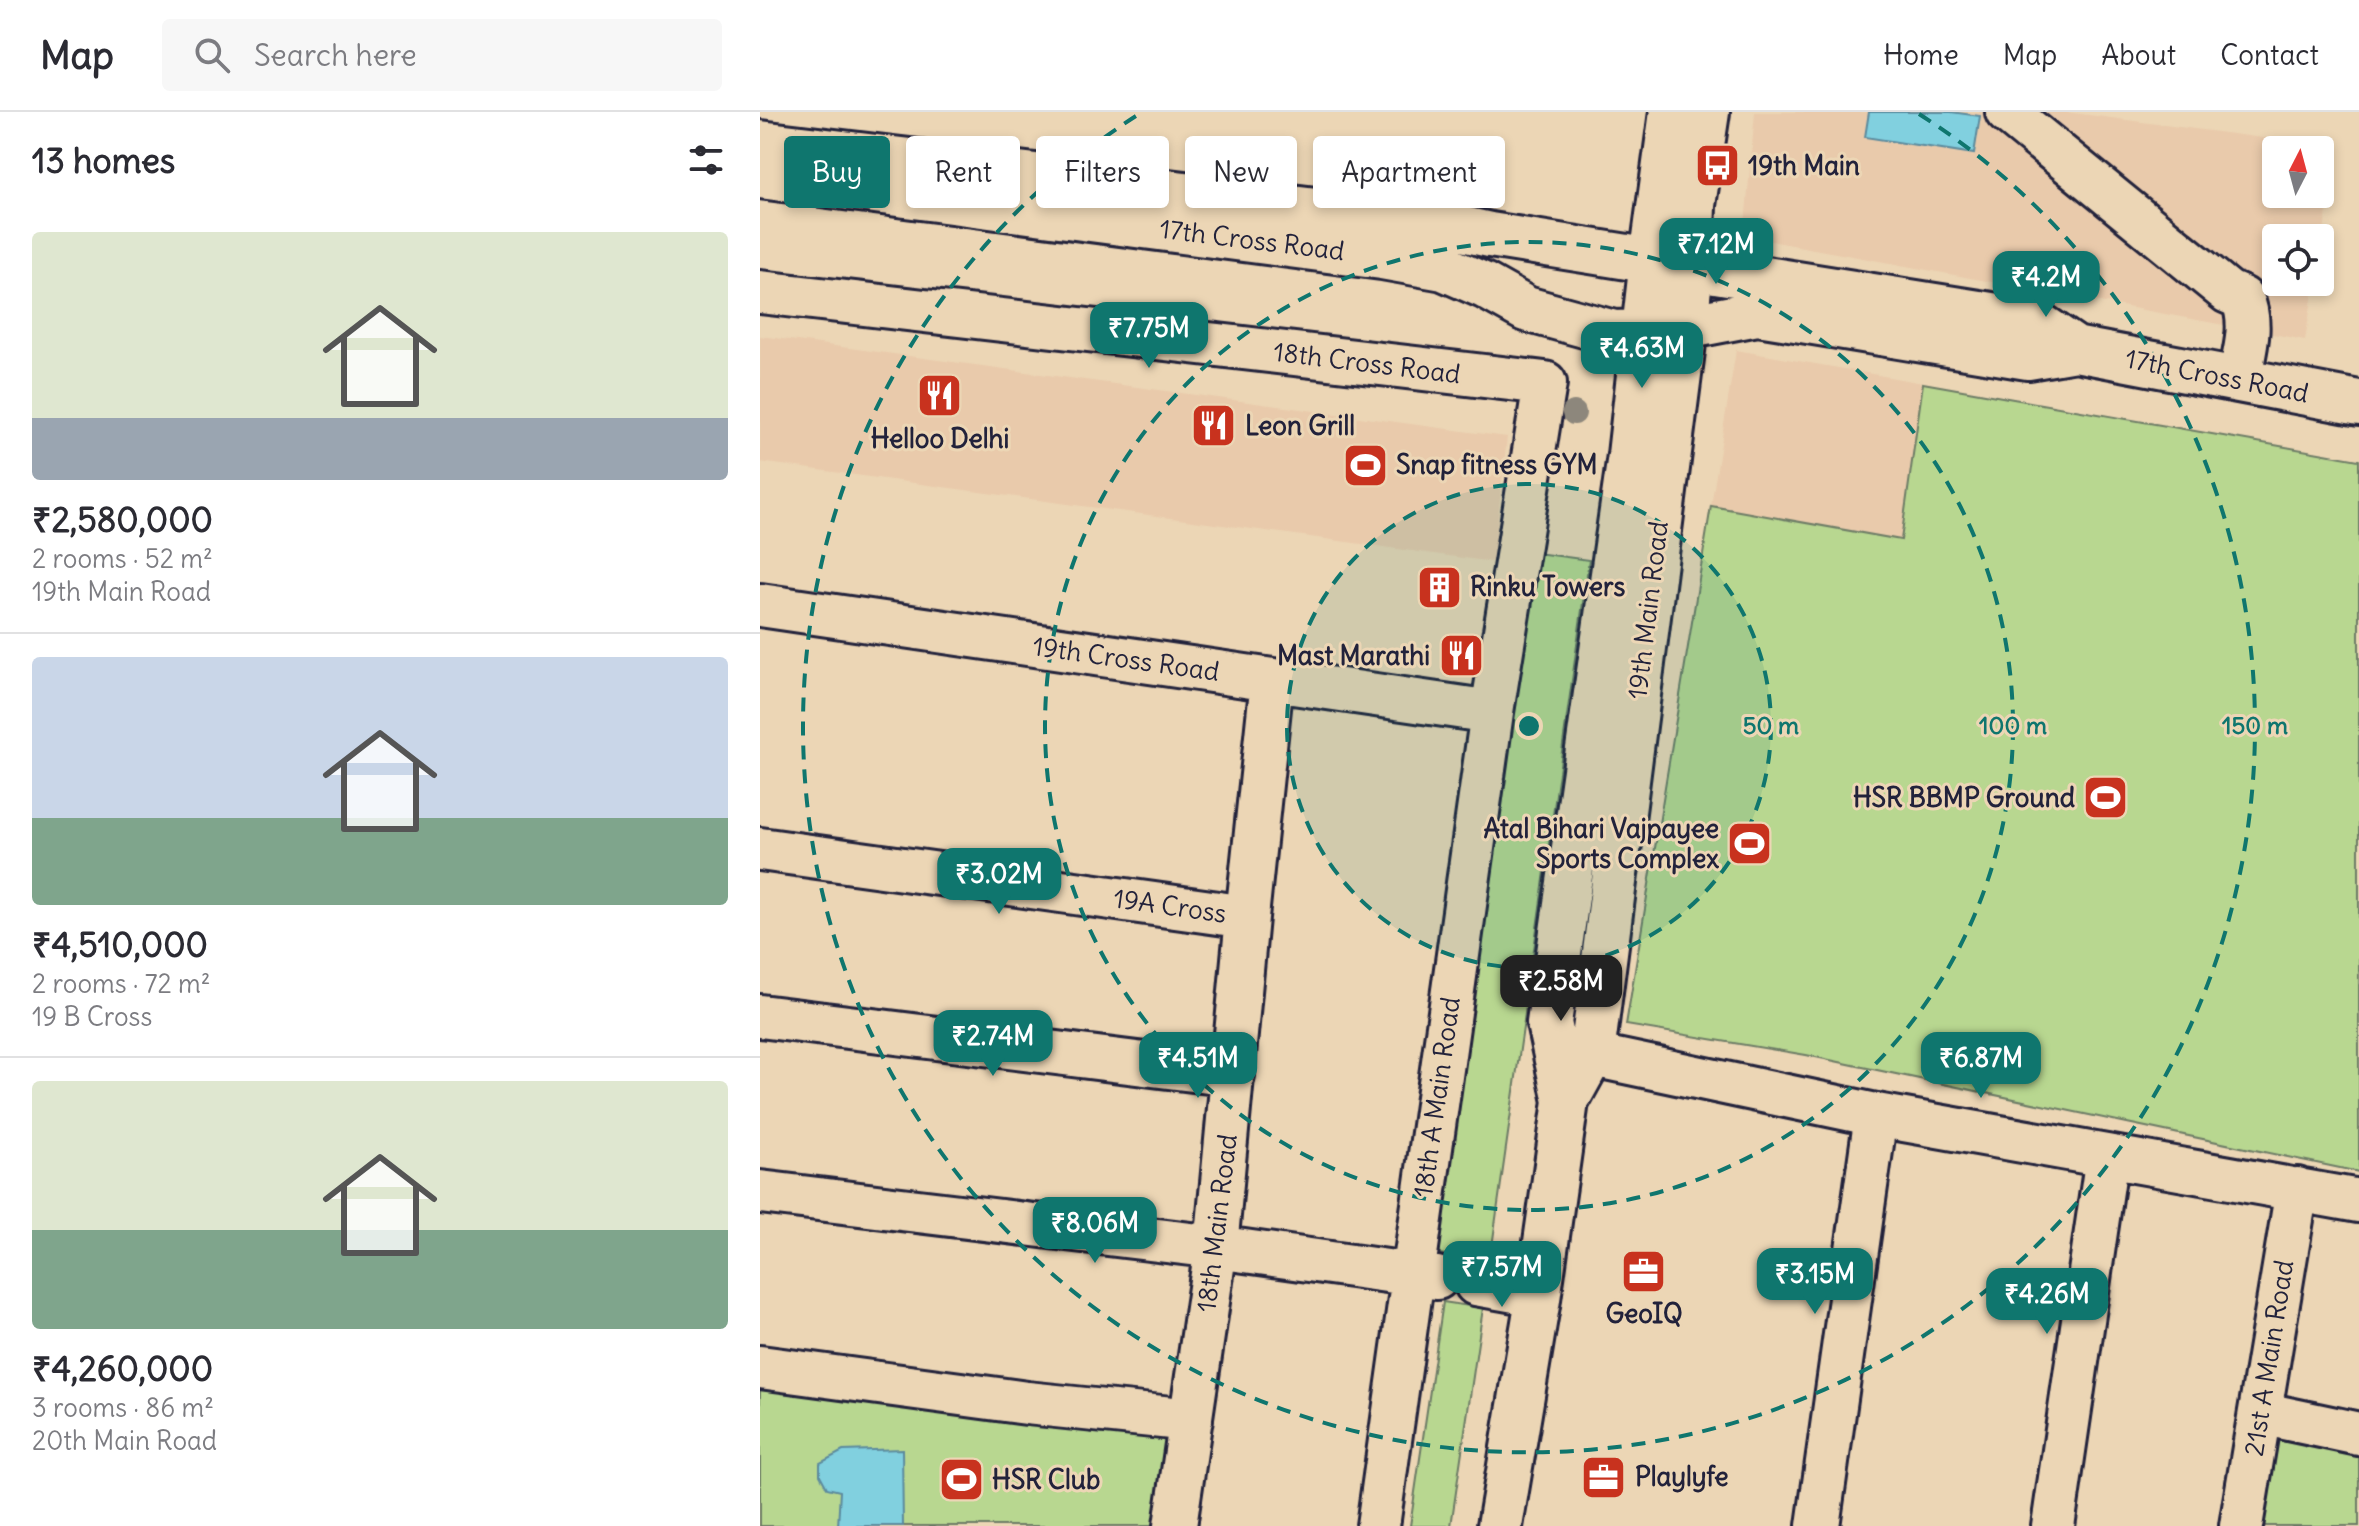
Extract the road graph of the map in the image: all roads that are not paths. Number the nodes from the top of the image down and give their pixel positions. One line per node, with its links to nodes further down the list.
1 (1672, 112): 7 (main road, 19th Main Road)
2 (1707, 112): 7 (main road, 19th Main Road)
3 (2007, 112): 12 (street)
4 (760, 143): 6 (main road, 17th Cross Road)
5 (760, 176): 8 (main road, 17th Cross Road)
6 (1490, 235): 7 (main road, 17th Cross Road); 8 (main road)
7 (1672, 264): 10 (main road, 19th Main Road); 11 (main road, 17th Cross Road)
8 (1485, 286): 10 (main road, 17th Cross Road)
9 (760, 292): 13 (street, 18th Cross Road)
10 (1664, 330): 11 (main road, 17th Cross Road); 21 (main road, 19th Main Road)
11 (2075, 349): 12 (main road, 17th Cross Road)
12 (2239, 380): 14 (main road, 17th Cross Road)
13 (1545, 383): 17 (street, 18th A Main Road)
14 (2359, 403)
15 (760, 605): 16 (street, 19th Cross Road)
16 (1272, 680): 17 (street, 19th Cross Road); 19 (street, 18th Main Road)
17 (1492, 712): 29 (street, 18th A Main Road)
18 (760, 849): 19 (street, 19A Cross)
19 (1247, 917): 22 (street, 18th Main Road)
20 (760, 1016): 22 (street)
21 (1573, 1051): 23 (street); 30 (main road, 19th Main Road)
22 (1233, 1075): 28 (street, 18th Main Road)
23 (1876, 1115): 24 (street); 38 (street)
24 (2107, 1156): 25 (street); 39 (street)
25 (2297, 1189): 27 (street); 32 (street, 21st A Main Road)
26 (760, 1192): 28 (street)
27 (2359, 1201)
28 (1216, 1247): 29 (street); 33 (street, 18th Main Road)
29 (1442, 1279): 30 (street); 36 (street, 18th A Main Road)
30 (1538, 1295): 37 (main road, 19th Main Road)
31 (760, 1367): 33 (street)
32 (2260, 1413): 34 (street); 40 (street, 21st A Main Road)
33 (1191, 1420): 35 (street, 18th Main Road)
34 (2359, 1434)
35 (1175, 1526)
36 (1378, 1526)
37 (1500, 1526)
38 (1818, 1526)
39 (2053, 1526)
40 (2241, 1526)

